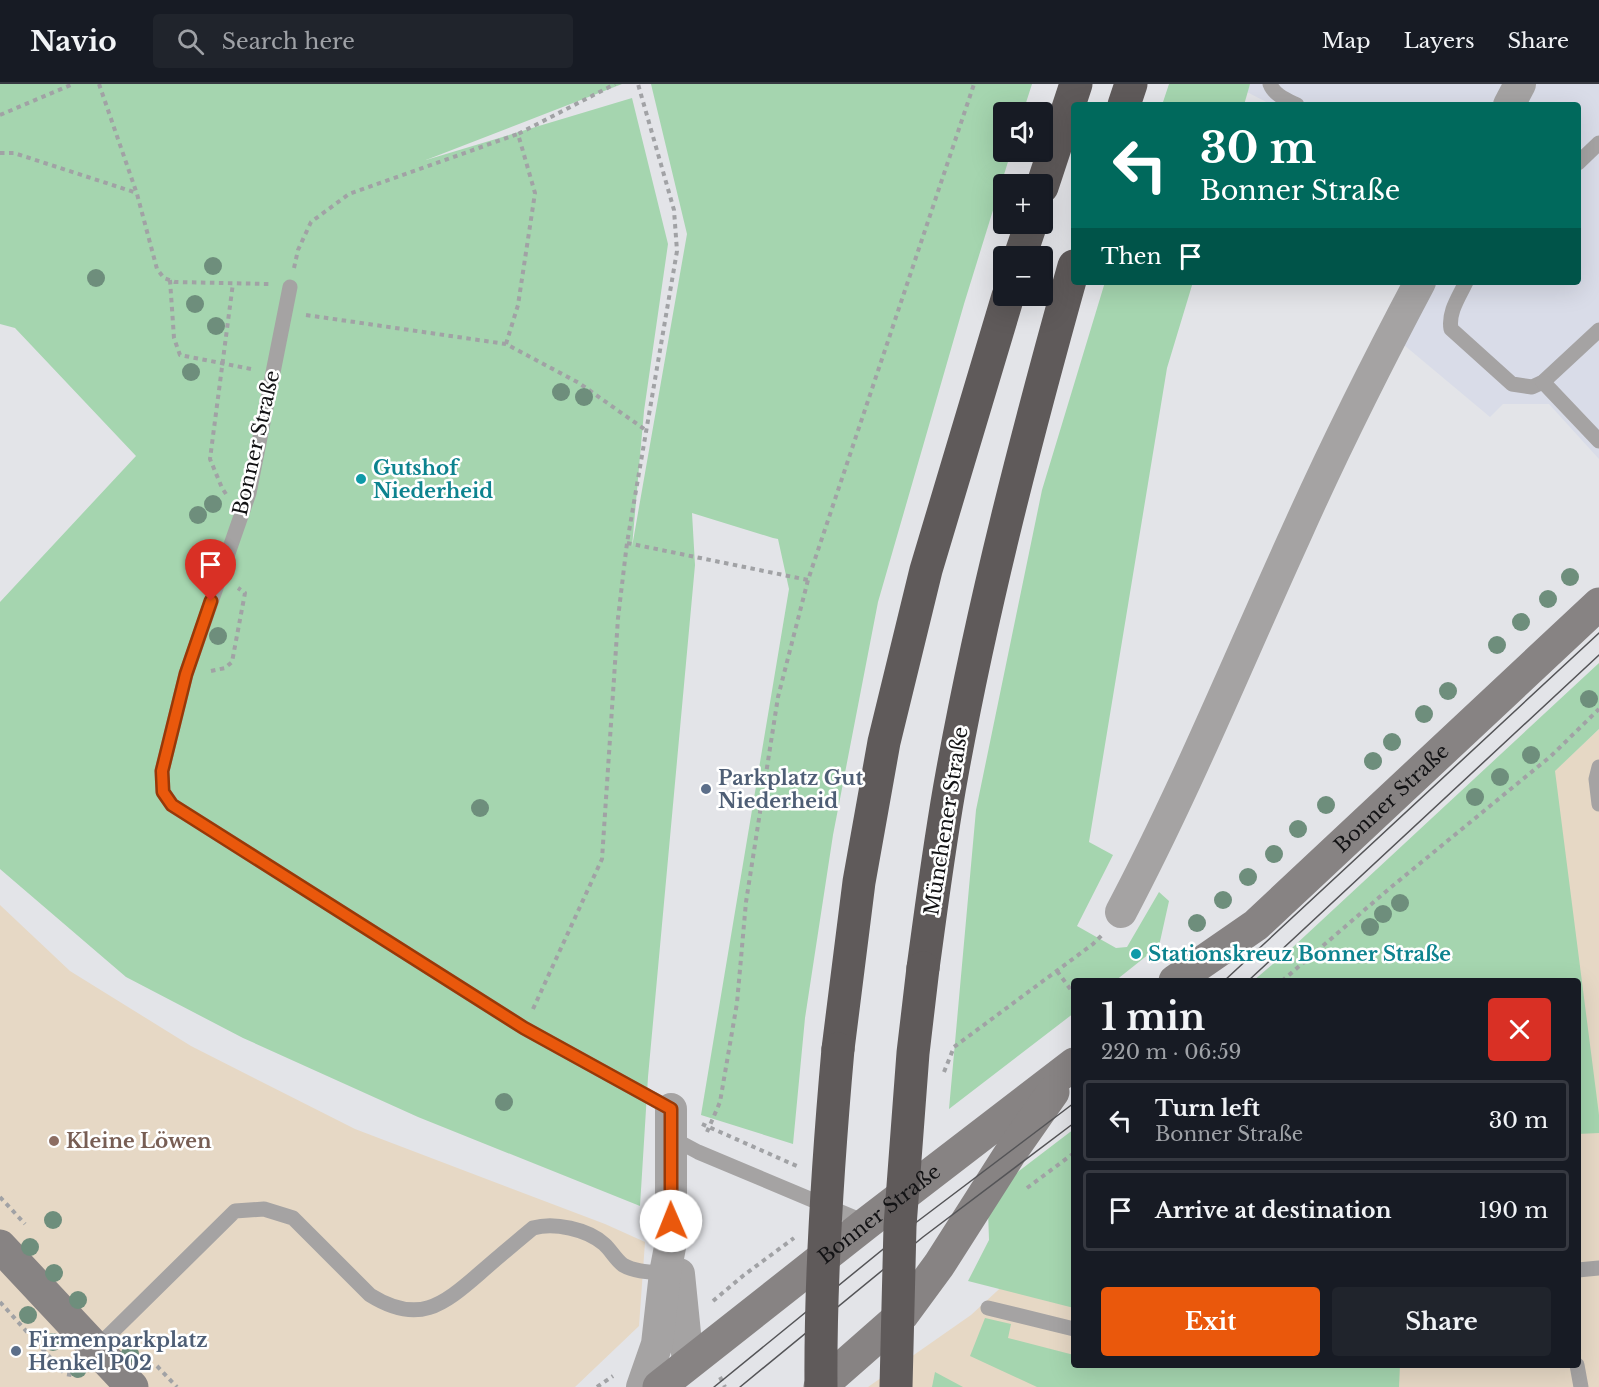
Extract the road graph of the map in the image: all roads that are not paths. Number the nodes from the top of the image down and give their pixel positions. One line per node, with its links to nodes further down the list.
1 (1076, 84): 10 (highway)
2 (1131, 84): 5 (highway)
3 (1270, 84): 6 (lane)
4 (1520, 84): 7 (street)
5 (1125, 102)
6 (1292, 102)
7 (1511, 102)
8 (1599, 143): 9 (lane)
9 (1581, 160)
10 (1046, 174)
11 (1071, 277): 42 (highway, Münchener Straße, bridge)
12 (1418, 285): 22 (street)
13 (1465, 285): 17 (lane)
14 (290, 287): 26 (lane, Bonner Straße)
15 (1005, 306): 41 (highway, bridge)
16 (1599, 330): 17 (lane)
17 (1543, 382): 18 (lane)
18 (1599, 441)
19 (1599, 604): 23 (main road, Bonner Straße)
20 (1599, 767): 21 (lane)
21 (1599, 804)
22 (1121, 912)
23 (1179, 978)
24 (1071, 1069): 27 (main road, Bonner Straße)
25 (1071, 1070): 41 (main road, Bonner Straße)
26 (670, 1123): 27 (lane, Bonner Straße); 28 (street)
27 (877, 1215): 37 (main road, Bonner Straße)
28 (671, 1242): 32 (street); 37 (street)
29 (0, 1245): 35 (main road)
30 (1599, 1268): 31 (lane)
31 (1581, 1270)
32 (665, 1273): 35 (lane); 39 (street)
33 (988, 1308): 34 (lane)
34 (1071, 1328)
35 (96, 1348): 38 (main road)
36 (1578, 1368): 43 (lane)
37 (701, 1375): 40 (main road, Bonner Straße)
38 (132, 1387)
39 (642, 1387)
40 (659, 1387)
41 (820, 1387)
42 (896, 1387)
43 (1581, 1387)

